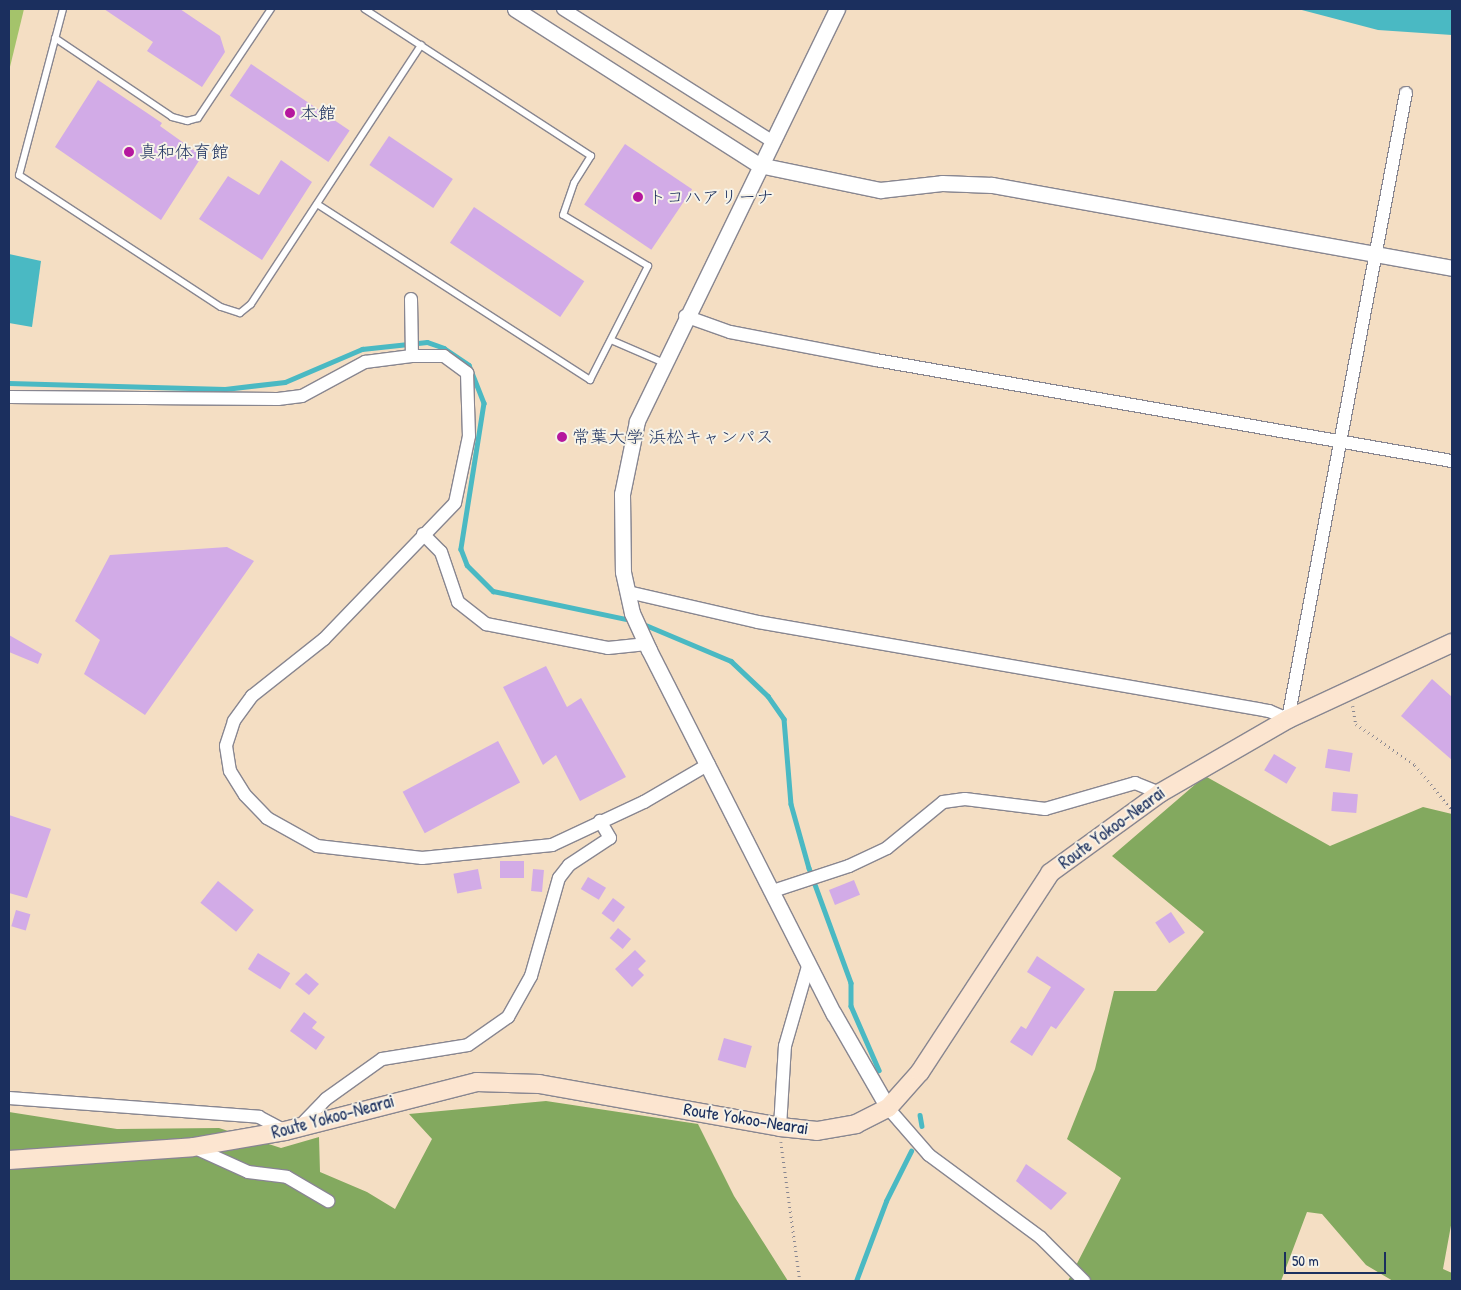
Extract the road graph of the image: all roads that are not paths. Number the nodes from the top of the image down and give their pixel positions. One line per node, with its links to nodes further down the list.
1 (63, 9): 7 (lane)
2 (271, 9): 7 (lane)
3 (515, 9): 11 (street)
4 (563, 9): 10 (street)
5 (837, 9): 10 (street)
6 (369, 10): 8 (lane)
7 (55, 38): 12 (lane)
8 (421, 44): 12 (lane); 17 (lane)
9 (1406, 93): 13 (street)
10 (772, 141): 11 (street)
11 (759, 165): 13 (street); 16 (street)
12 (317, 204): 17 (lane)
13 (1378, 254): 14 (street); 21 (street)
14 (1452, 268)
15 (412, 299): 18 (street)
16 (685, 316): 19 (street); 21 (street)
17 (611, 340): 19 (lane)
18 (412, 352): 20 (street); 23 (street)
19 (662, 362): 24 (street)
20 (9, 398)
21 (1339, 441): 22 (street); 27 (street)
22 (1452, 461)
23 (423, 534): 26 (street); 30 (street)
24 (628, 592): 26 (street); 27 (street)
25 (1452, 643): 27 (main road, Route Yokoo-Nearai)
26 (647, 644): 28 (street)
27 (1288, 719): 29 (main road, Route Yokoo-Nearai)
28 (709, 764): 30 (street); 31 (street)
29 (1160, 793): 31 (street); 34 (main road, Route Yokoo-Nearai)
30 (600, 821): 36 (street)
31 (773, 891): 32 (street)
32 (809, 963): 34 (street); 35 (street)
33 (9, 1098): 36 (street)
34 (888, 1108): 35 (main road, Route Yokoo-Nearai); 40 (street)
35 (780, 1127): 36 (main road, Route Yokoo-Nearai)
36 (293, 1128): 37 (main road, Route Yokoo-Nearai)
37 (193, 1147): 38 (main road, Route Yokoo-Nearai); 39 (street)
38 (9, 1160)
39 (328, 1201)
40 (1084, 1281)

